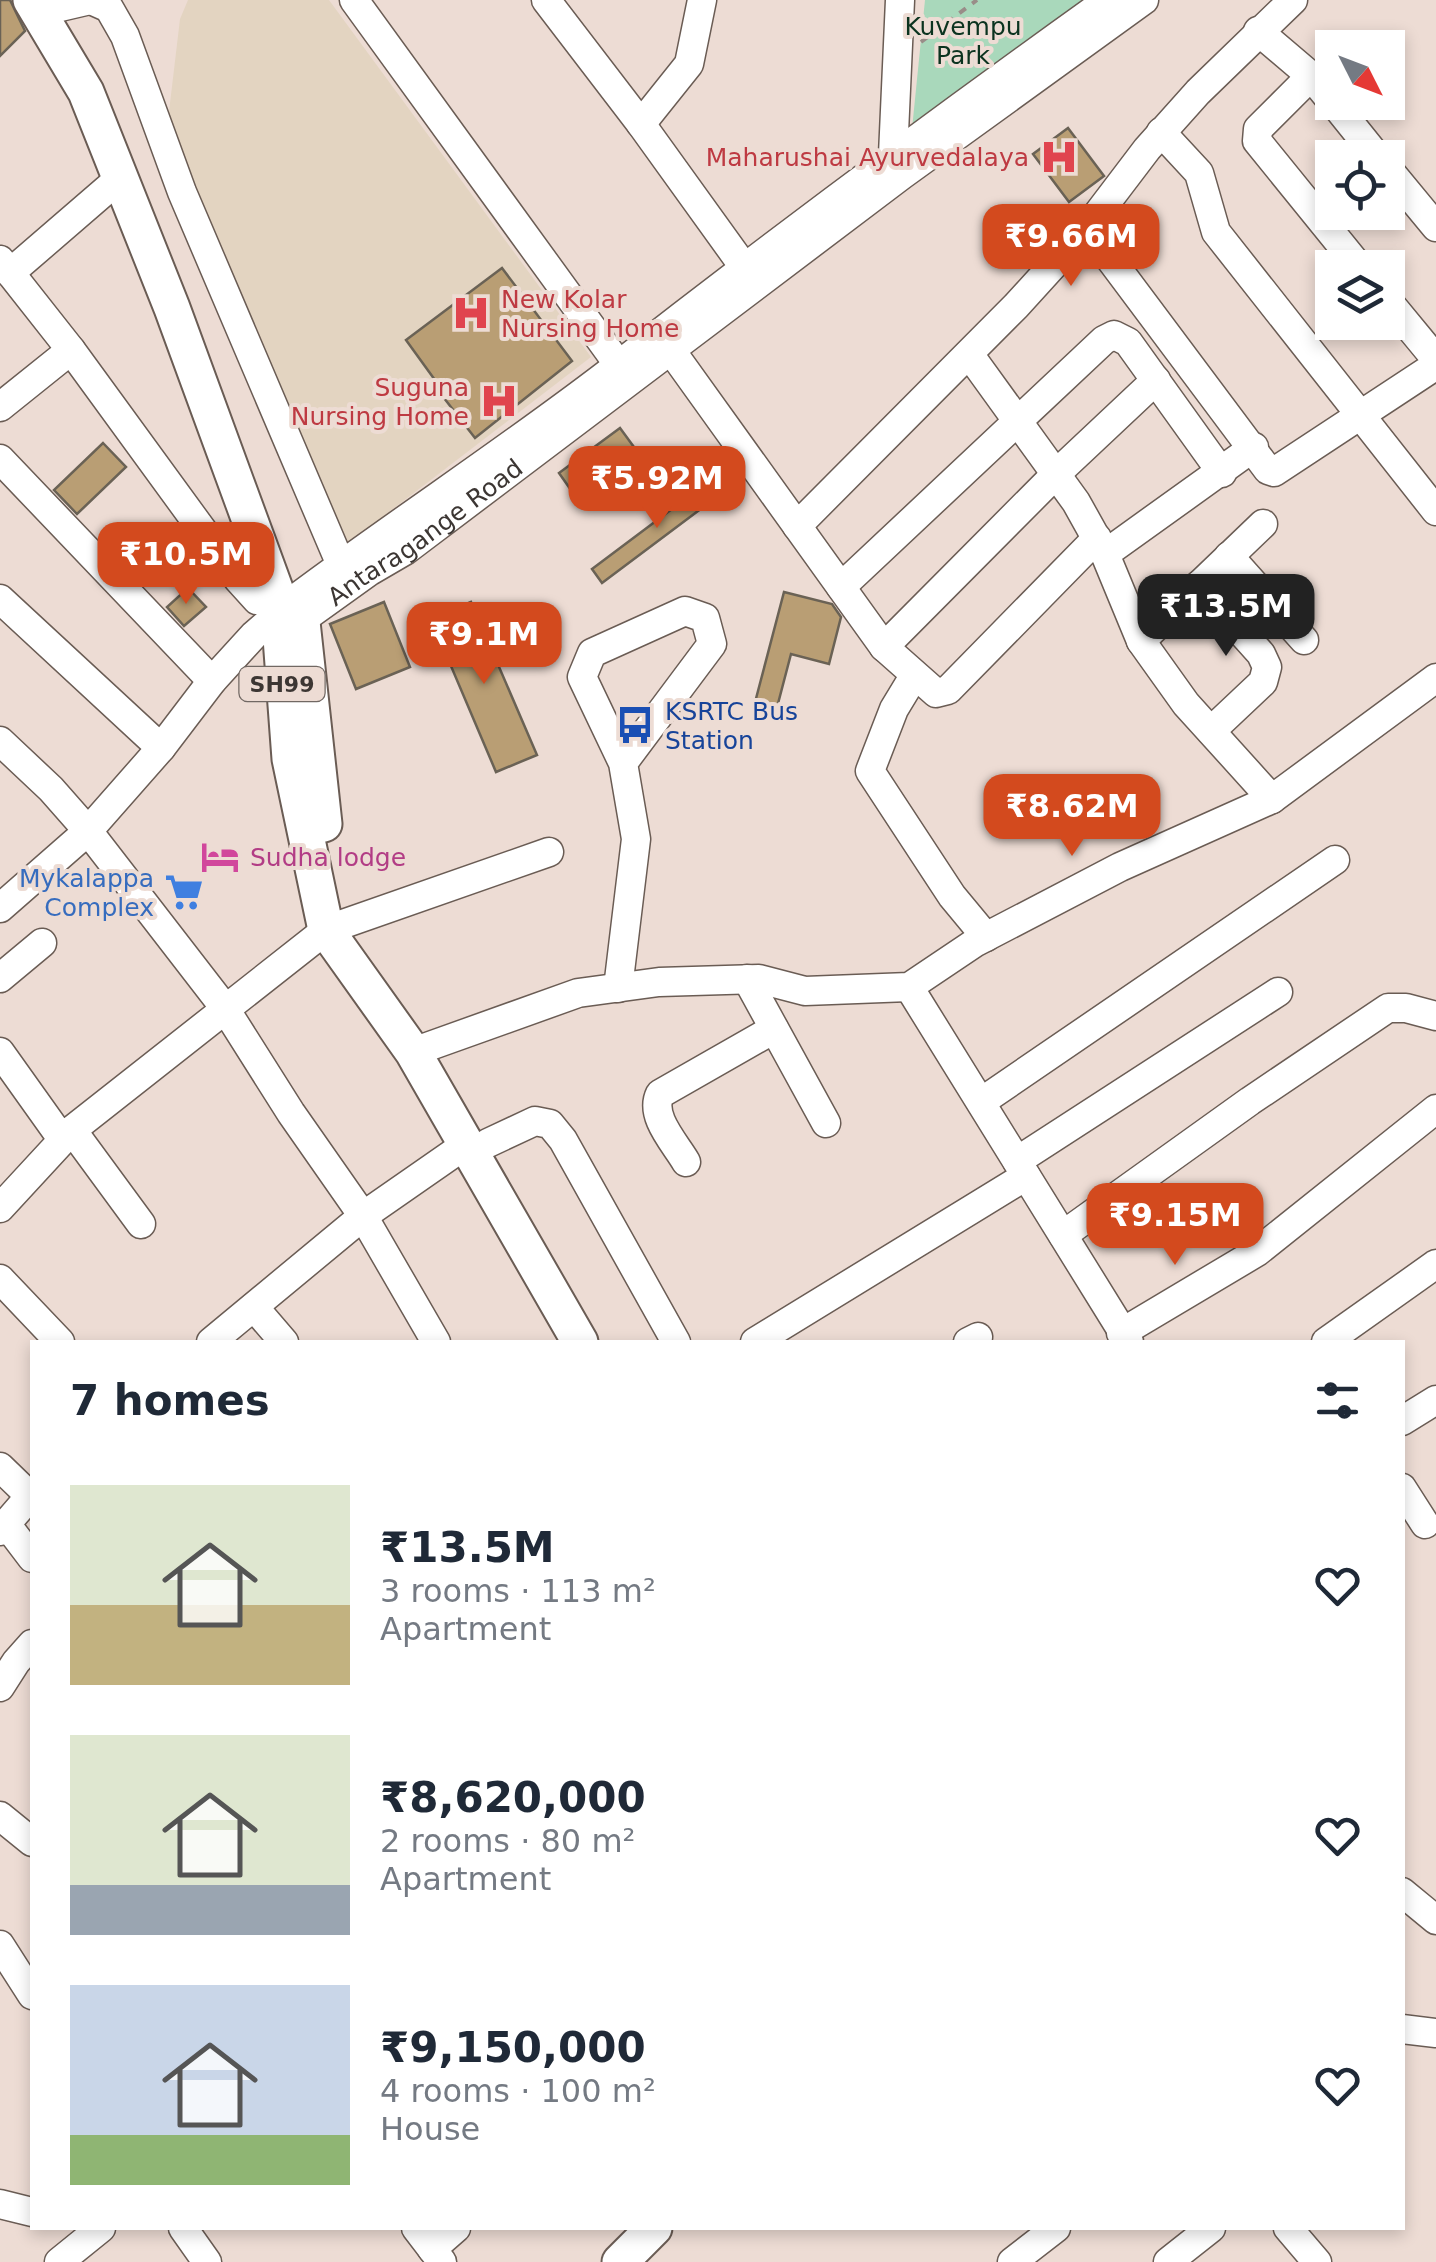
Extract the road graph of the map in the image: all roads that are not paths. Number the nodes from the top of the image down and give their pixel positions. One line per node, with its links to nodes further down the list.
1 (354, 0): 28 (street)
2 (900, 0): 16 (street)
3 (1108, 0): 16 (street, Antaragange Road)
4 (1144, 0): 16 (street, Antaragange Road)
5 (1293, 0): 9 (street)
6 (79, 2): 17 (main road, SH99); 42 (street); 46 (main road, SH99)
7 (552, 2): 13 (street)
8 (696, 3): 13 (street)
9 (1258, 31): 10 (street); 14 (street)
10 (1311, 76): 11 (street); 21 (street)
11 (1315, 81)
12 (1347, 120): 15 (street)
13 (641, 124): 23 (street)
14 (1161, 132): 19 (street); 31 (street)
15 (1364, 140)
16 (897, 165): 23 (street, Antaragange Road); 25 (street, Antaragange Road)
17 (120, 178): 22 (street); 46 (main road, SH99)
18 (1405, 190): 20 (street)
19 (1087, 228): 27 (street); 33 (street)
20 (1436, 228)
21 (1346, 250)
22 (5, 267): 26 (street)
23 (744, 268): 28 (street, Antaragange Road)
24 (1405, 322): 31 (street)
25 (670, 349): 28 (street, Antaragange Road); 39 (street)
26 (70, 350): 30 (street); 46 (street)
27 (969, 354): 32 (street); 39 (street)
28 (625, 372): 42 (street, Antaragange Road); 46 (street, Antaragange Road)
29 (1156, 380): 32 (street); 35 (street); 36 (street)
30 (0, 407)
31 (1360, 416): 33 (street); 37 (street)
32 (1019, 421): 36 (street); 44 (street)
33 (1254, 447): 35 (street)
34 (0, 458): 52 (street)
35 (1222, 473): 40 (street)
36 (1056, 474): 40 (street); 49 (street)
37 (1436, 511)
38 (1262, 524): 41 (street)
39 (798, 526): 44 (street)
40 (1101, 546): 47 (street); 50 (street)
41 (1229, 556): 43 (street); 48 (street)
42 (341, 565): 46 (street, Antaragange Road)
43 (1199, 585): 47 (street); 53 (street)
44 (841, 587): 49 (street)
45 (0, 600): 55 (street)
46 (282, 616): 52 (street); 62 (main road, SH99)
47 (1141, 640): 53 (street)
48 (1304, 640)
49 (884, 647): 50 (street)
50 (914, 676): 63 (street)
51 (1436, 678): 57 (street)
52 (212, 680): 55 (street)
53 (1211, 732): 57 (street)
54 (0, 741): 58 (street)
55 (161, 748): 58 (street)
56 (623, 763): 56 (street); 68 (street)
57 (1272, 799): 63 (street)
58 (88, 831): 61 (street); 70 (street)
59 (549, 852): 62 (street)
60 (1334, 860): 75 (street)
61 (0, 908)
62 (335, 926): 70 (street); 73 (main road, SH99)
63 (986, 937): 67 (street)
64 (42, 943): 65 (street)
65 (0, 978)
66 (746, 979): 67 (street); 68 (street); 72 (street)
67 (909, 987): 75 (street)
68 (618, 988): 73 (street)
69 (1278, 992): 81 (street)
70 (224, 1008): 78 (street); 83 (street)
71 (1436, 1016): 85 (street)
72 (774, 1028): 77 (street); 80 (street)
73 (421, 1048): 79 (main road, SH99)
74 (0, 1052): 78 (street)
75 (980, 1102): 81 (street)
76 (1433, 1117): 89 (street)
77 (826, 1123)
78 (67, 1134): 82 (street); 84 (street)
79 (478, 1143): 83 (street); 94 (main road, SH99); 95 (main road, SH99); 96 (street)
80 (686, 1162)
81 (1021, 1168): 85 (street); 97 (street)
82 (0, 1208)
83 (363, 1216): 88 (street); 93 (street)
84 (141, 1224)
85 (1063, 1235): 89 (street)
86 (1436, 1264): 98 (street)
87 (0, 1279): 90 (street)
88 (254, 1307): 91 (street); 92 (street)
89 (1125, 1338)
90 (58, 1340)
91 (213, 1340)
92 (282, 1340)
93 (435, 1340)
94 (579, 1340)
95 (603, 1340)
96 (675, 1340)
97 (758, 1340)
98 (1329, 1340)
99 (1436, 1400): 100 (street)
100 (1405, 1419)
101 (0, 1467): 103 (street)
102 (1405, 1493): 105 (street)
103 (30, 1494)
104 (30, 1496): 106 (street)
105 (1424, 1524)
106 (3, 1528): 107 (street)
107 (30, 1556)
108 (30, 1646): 109 (street)
109 (0, 1687)
110 (0, 1816): 111 (street)
111 (30, 1840)
112 (1405, 1894): 113 (street)
113 (1436, 1920)
114 (0, 1945): 115 (street)
115 (30, 1992)
116 (1405, 2030): 117 (street)
117 (1436, 2033)
118 (0, 2204): 119 (street)
119 (30, 2212)
120 (98, 2230): 130 (street)
121 (184, 2230): 129 (street)
122 (453, 2230): 128 (street)
123 (622, 2230): 131 (main road)
124 (652, 2230): 132 (main road)
125 (1053, 2230): 133 (street)
126 (1208, 2230): 134 (street)
127 (1290, 2230): 135 (street)
128 (430, 2246)
129 (203, 2261)
130 (59, 2262)
131 (590, 2262)
132 (620, 2262)
133 (1012, 2262)
134 (1168, 2262)
135 (1317, 2262)

